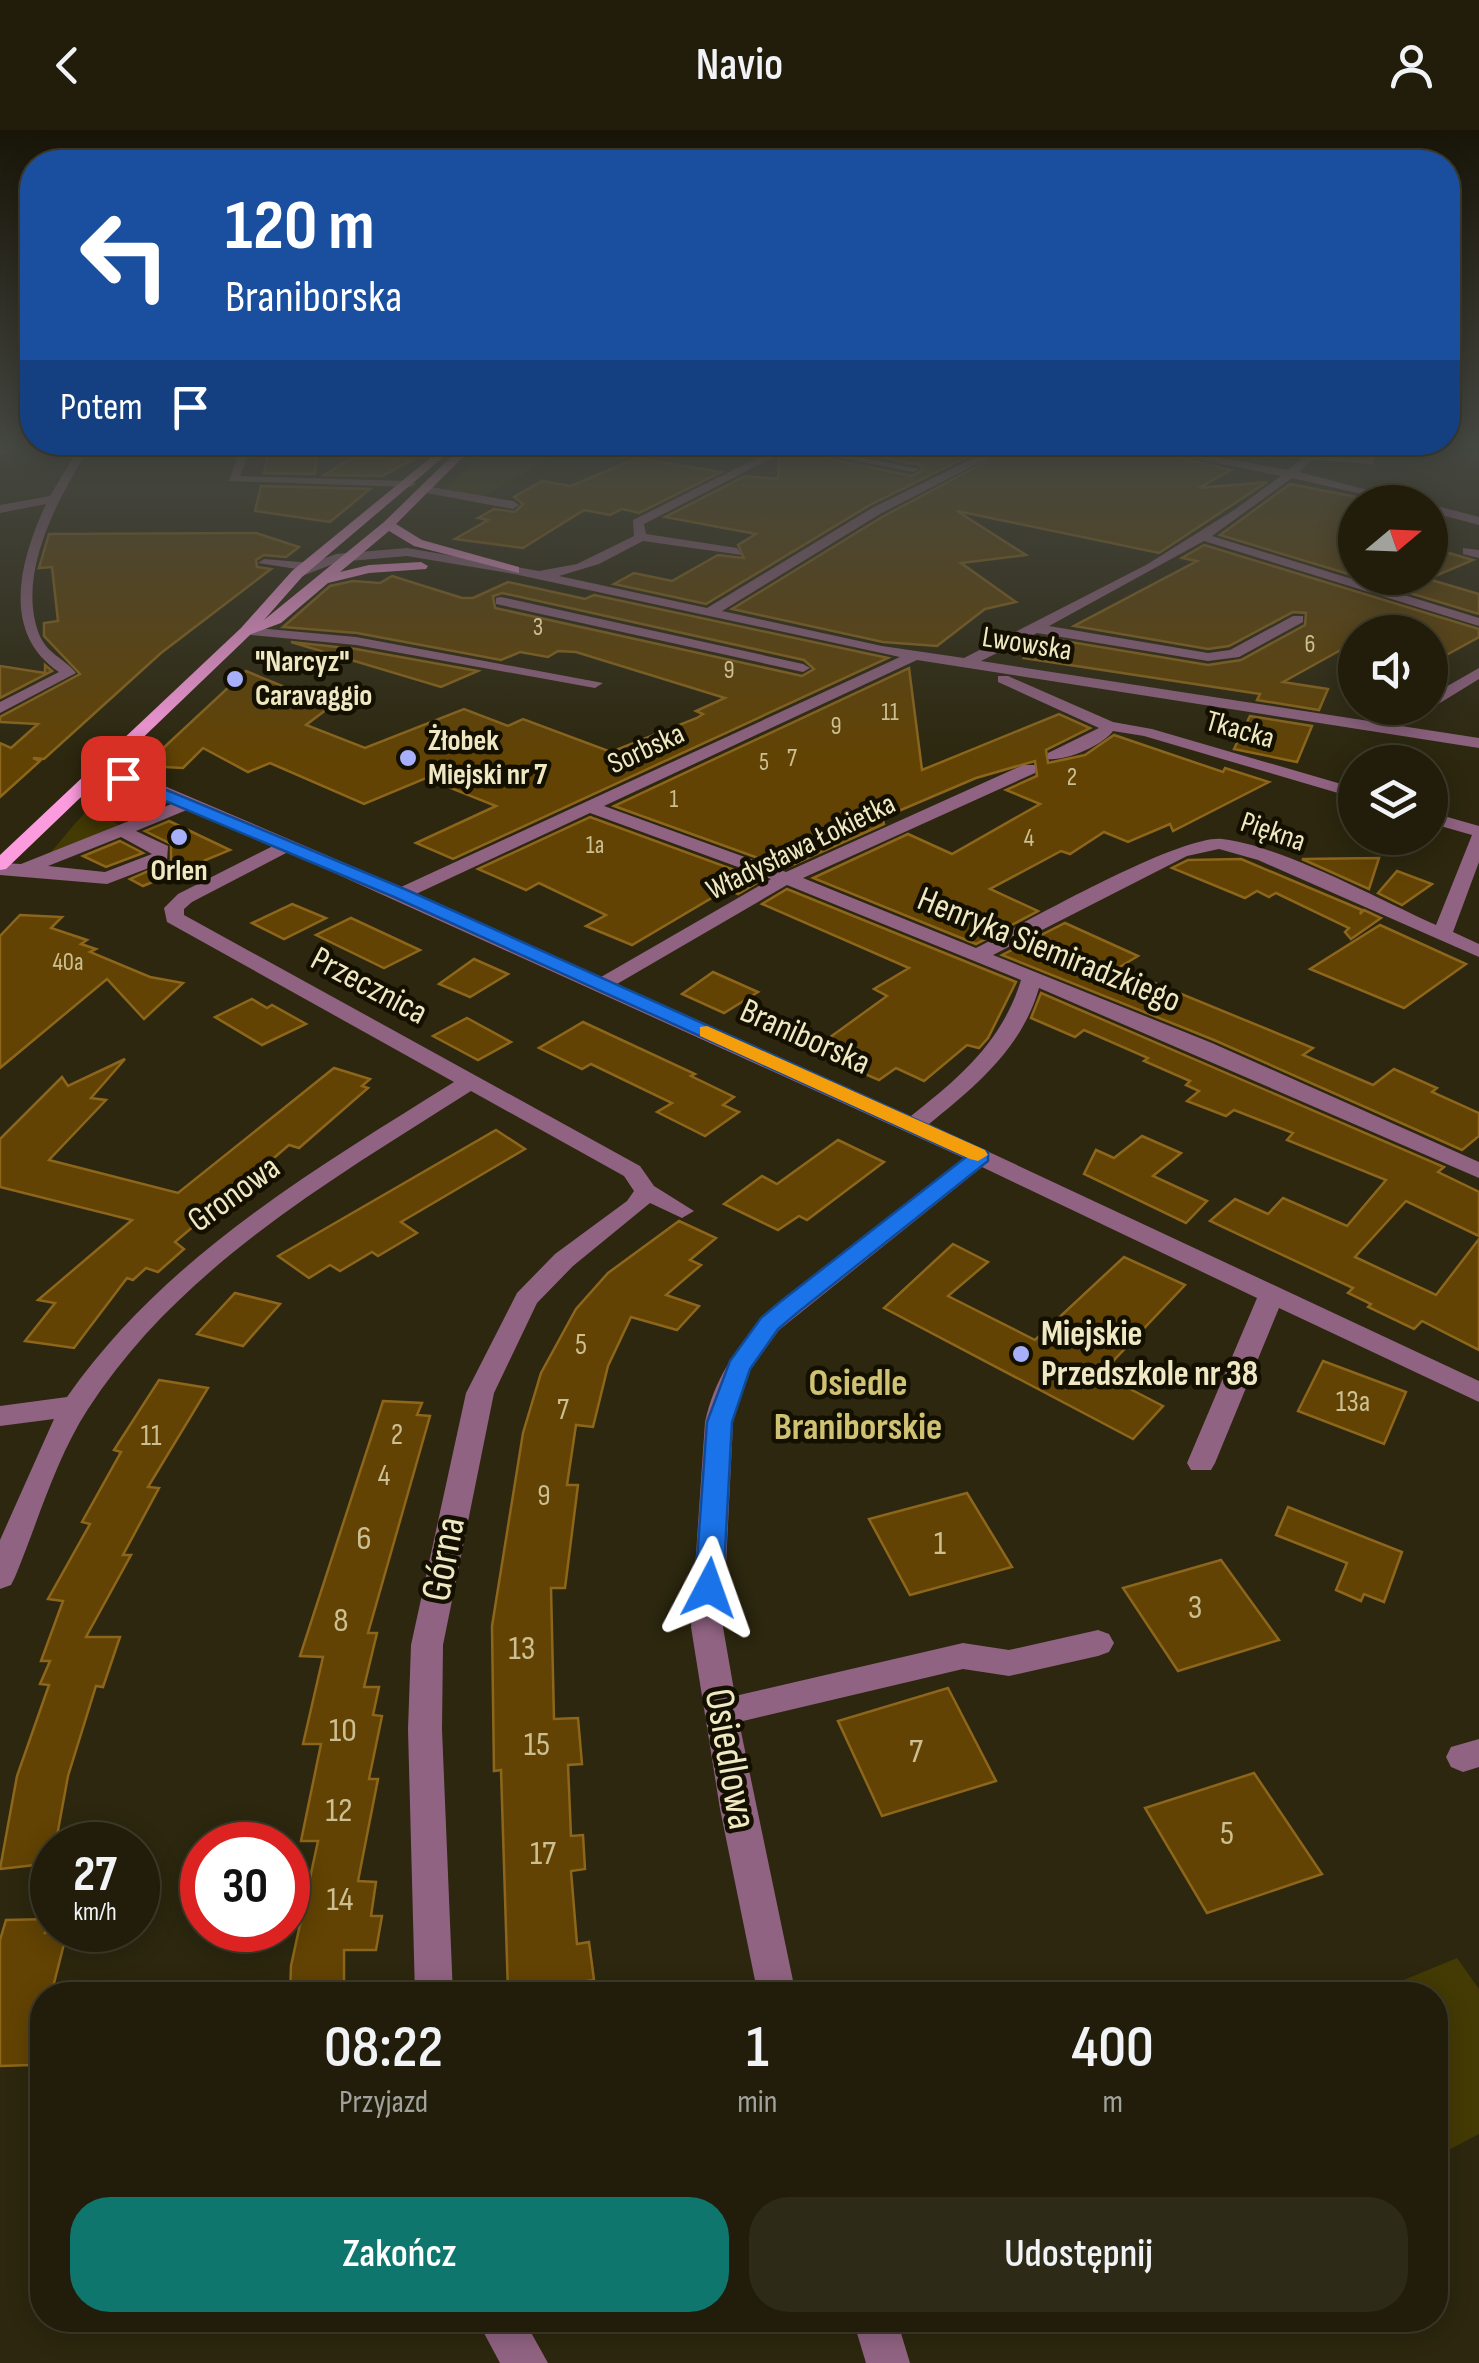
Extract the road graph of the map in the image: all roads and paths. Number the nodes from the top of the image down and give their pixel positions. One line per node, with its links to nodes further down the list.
1 (32, 553): 34 (street)
2 (321, 553): 15 (main road)
3 (346, 553): 12 (street)
4 (353, 553): 12 (main road)
5 (390, 553): 12 (street, Lwowska)
6 (414, 553): 16 (street, Lwowska)
7 (454, 553): 16 (main road)
8 (619, 553): 17 (street)
9 (808, 553): 21 (street)
10 (1169, 553): 24 (street)
11 (1256, 553): 23 (street)
12 (350, 556): 14 (street, Lwowska); 15 (street); 18 (main road)
13 (264, 562): 15 (street)
14 (421, 566): 17 (street, Lwowska); 18 (main road)
15 (302, 570): 26 (main road)
16 (514, 570): 17 (street, Lwowska)
17 (579, 583): 20 (street); 21 (street, Lwowska)
18 (316, 584): 26 (main road)
19 (501, 601): 20 (street)
20 (551, 612): 27 (street)
21 (707, 614): 25 (street, Lwowska)
22 (1298, 619): 24 (street)
23 (1479, 622)
24 (1034, 628): 29 (street)
25 (778, 629): 27 (street); 28 (street, Lwowska)
26 (246, 631): 32 (street); 41 (main road)
27 (738, 654): 30 (street)
28 (916, 655): 29 (street, Lwowska); 44 (street, Sorbska)
29 (966, 663): 36 (street); 37 (street, Lwowska)
30 (803, 668)
31 (1479, 672): 33 (street)
32 (595, 683)
33 (1448, 692)
34 (0, 708)
35 (1397, 725): 37 (street)
36 (1108, 726): 39 (street); 42 (street, Tkacka)
37 (1392, 728): 38 (street, Lwowska)
38 (1479, 742)
39 (1054, 756)
40 (1029, 770): 51 (street, Władysława Łokietka)
41 (91, 774): 43 (street, Braniborska); 49 (main road)
42 (1338, 788)
43 (190, 804): 46 (street); 48 (street, Braniborska)
44 (588, 806): 51 (street, Henryka Siemiradzkiego); 52 (street, Sorbska)
45 (1448, 824): 47 (street)
46 (120, 830): 50 (street); 50 (street)
47 (1479, 835): 53 (street)
48 (288, 845): 52 (street, Braniborska); 58 (street, Przecznica)
49 (0, 867): 50 (street)
50 (23, 870)
51 (782, 880): 55 (street, Henryka Siemiradzkiego); 57 (street, Władysława Łokietka)
52 (400, 894): 57 (street, Braniborska)
53 (1442, 935): 54 (street, Piękna); 55 (street, Piękna)
54 (1479, 952)
55 (977, 955): 56 (street, Henryka Siemiradzkiego)
56 (1032, 979): 59 (street); 61 (street, Henryka Siemiradzkiego)
57 (603, 984): 59 (street, Braniborska)
58 (471, 1081): 62 (street, Przecznica); 66 (street, Gronowa)
59 (913, 1124): 60 (street, Braniborska)
60 (981, 1156): 64 (street, Braniborska); 71 (street, Osiedlowa)
61 (1479, 1171)
62 (646, 1190): 63 (street, Przecznica); 72 (street, Górna)
63 (682, 1211)
64 (1272, 1294): 65 (street, Braniborska); 68 (street)
65 (1479, 1392)
66 (75, 1406): 67 (street); 69 (street, Gronowa)
67 (0, 1416)
68 (1201, 1463)
69 (0, 1577)
70 (1098, 1643): 71 (street)
71 (721, 1713): 73 (street, Osiedlowa)
72 (434, 1982)
73 (773, 1982)
74 (507, 2332): 76 (street)
75 (879, 2332): 77 (street)
76 (526, 2363)
77 (888, 2363)

